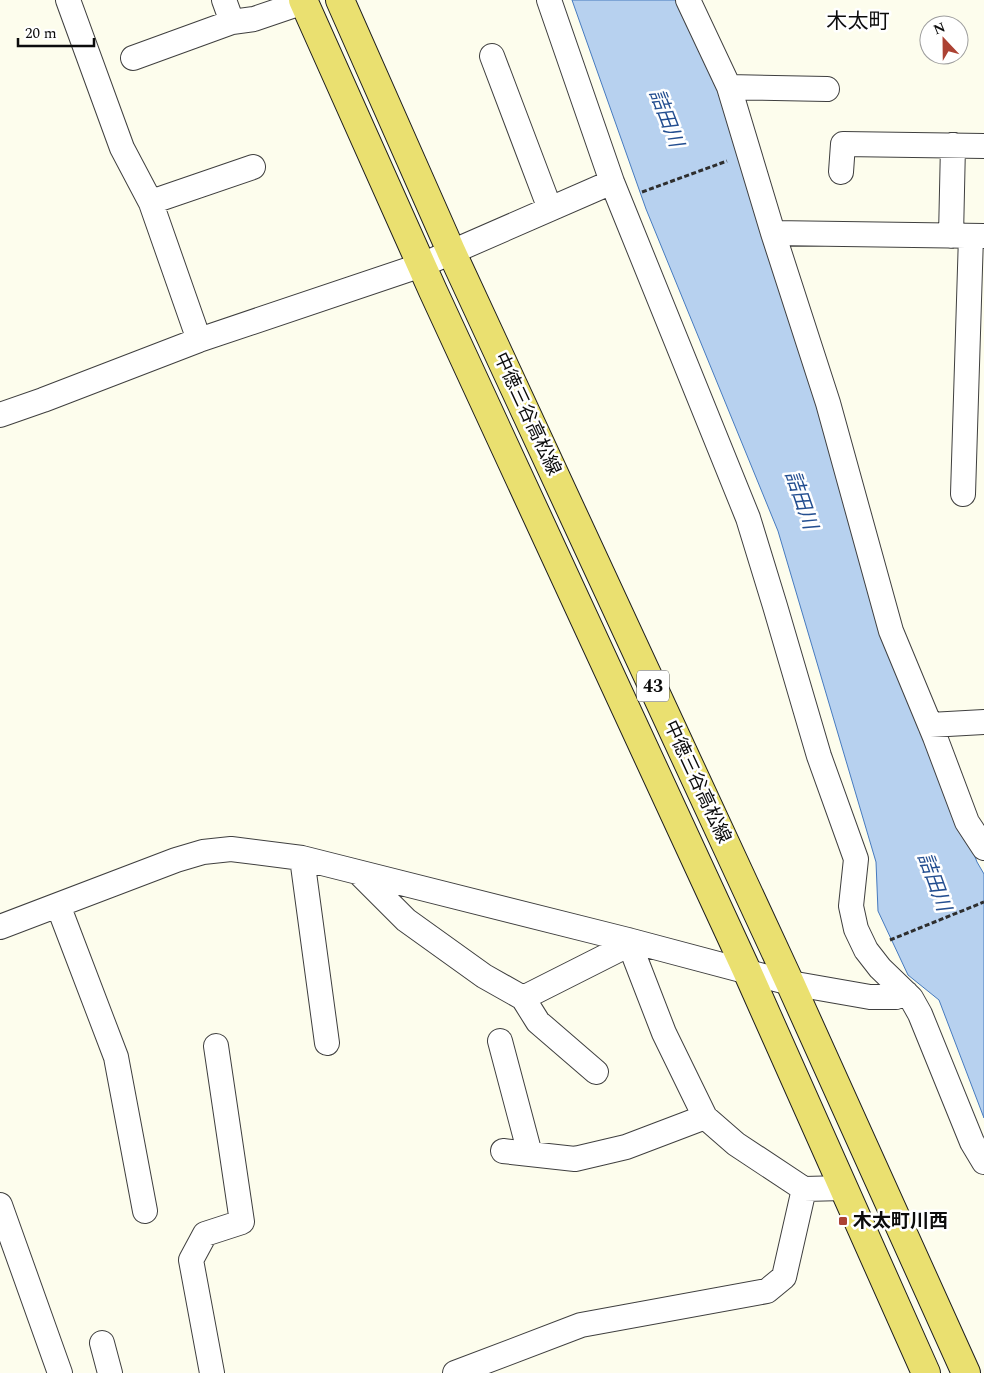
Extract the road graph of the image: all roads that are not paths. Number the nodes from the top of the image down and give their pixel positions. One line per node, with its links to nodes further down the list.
1 (68, 0): 17 (street)
2 (224, 0): 7 (street)
3 (340, 0): 21 (main road, 中徳三谷高松線 / 43)
4 (549, 0): 16 (street)
5 (688, 0): 10 (street)
6 (303, 1): 7 (street); 22 (main road, 中徳三谷高松線 / 43)
7 (232, 22): 9 (street)
8 (492, 56): 18 (street)
9 (133, 58)
10 (729, 87): 11 (street); 19 (street)
11 (827, 89)
12 (954, 145): 13 (street); 15 (street); 20 (street)
13 (984, 146)
14 (253, 167): 17 (street)
15 (841, 172)
16 (612, 182): 18 (street); 36 (street)
17 (151, 202): 23 (street)
18 (550, 209): 21 (street)
19 (773, 232): 20 (street); 27 (street)
20 (969, 236): 25 (street)
21 (451, 251): 22 (street); 35 (main road, 中徳三谷高松線 / 43)
22 (422, 265): 23 (street); 34 (main road, 中徳三谷高松線 / 43)
23 (199, 340): 24 (street)
24 (0, 415)
25 (963, 494)
26 (984, 722): 27 (street)
27 (930, 725): 28 (street)
28 (984, 848)
29 (302, 858): 30 (street); 31 (street); 39 (street)
30 (359, 872): 33 (street); 37 (street)
31 (58, 905): 32 (street); 49 (street)
32 (0, 927)
33 (629, 942): 34 (street); 37 (street); 42 (street)
34 (747, 971): 35 (street); 46 (main road, 中徳三谷高松線 / 43)
35 (790, 982): 36 (street); 56 (main road, 中徳三谷高松線 / 43)
36 (906, 994): 45 (street)
37 (523, 998): 41 (street)
38 (500, 1040): 44 (street)
39 (327, 1044)
40 (216, 1046): 53 (street)
41 (596, 1072)
42 (705, 1118): 44 (street); 47 (street)
43 (503, 1151): 44 (street)
44 (530, 1154)
45 (984, 1162)
46 (844, 1188): 47 (street); 55 (main road, 中徳三谷高松線 / 43)
47 (804, 1189): 54 (street)
48 (0, 1205): 51 (street)
49 (145, 1211)
50 (102, 1343): 52 (street)
51 (60, 1373)
52 (110, 1373)
53 (212, 1373)
54 (455, 1373)
55 (926, 1373)
56 (966, 1373)

